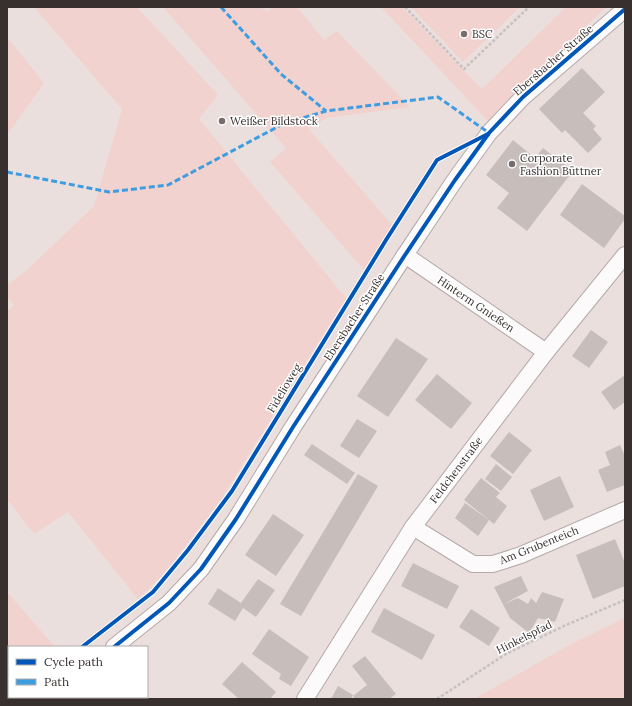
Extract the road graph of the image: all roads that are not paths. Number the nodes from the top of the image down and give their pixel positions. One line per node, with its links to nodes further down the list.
1 (625, 9): 2 (street, Ebersbacher Straße)
2 (405, 255): 4 (street, Hinterm Gnießen); 7 (street, Ebersbacher Straße)
3 (625, 255): 4 (street, Feldchenstraße)
4 (546, 352): 6 (street, Feldchenstraße)
5 (625, 510): 6 (street, Am Grubenteich)
6 (413, 527): 8 (street, Feldchenstraße)
7 (115, 646)
8 (305, 699)

